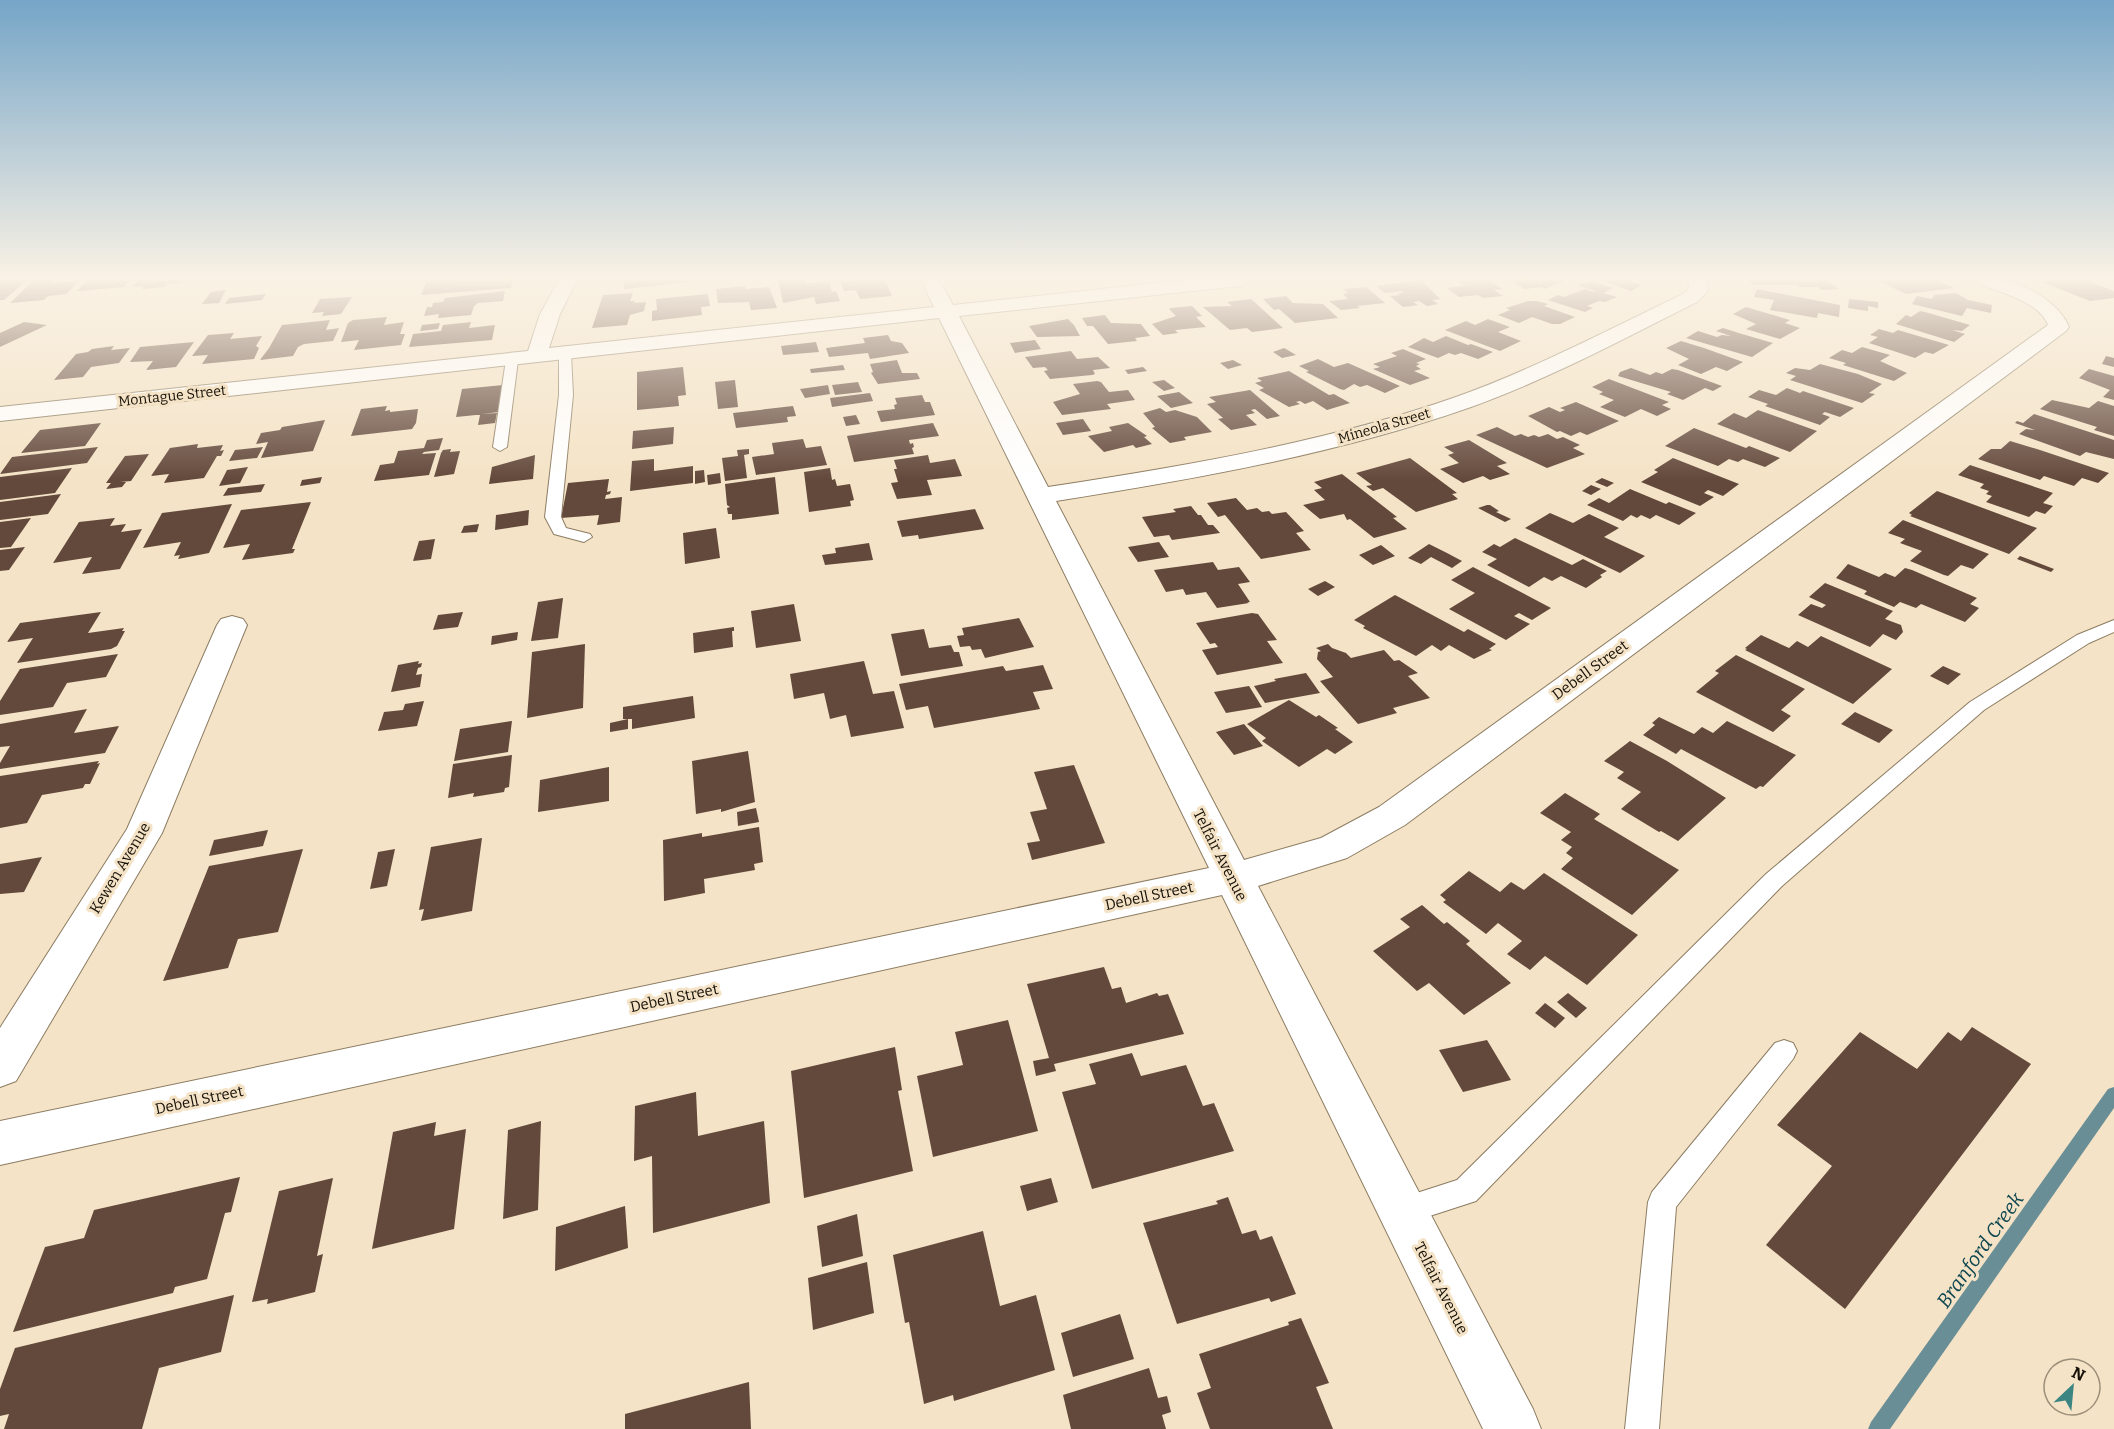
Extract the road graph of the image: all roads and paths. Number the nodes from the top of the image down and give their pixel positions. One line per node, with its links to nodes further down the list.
1 (539, 347): 7 (street)
2 (612, 347): 6 (street, Montague Street)
3 (963, 347): 11 (street, Telfair Avenue)
4 (1589, 347): 11 (street, Mineola Street)
5 (2032, 347): 15 (street, Debell Street)
6 (565, 354): 7 (street, Montague Street); 12 (lane)
7 (536, 357): 8 (street, Montague Street)
8 (512, 360): 9 (street, Montague Street); 10 (lane)
9 (6, 422)
10 (500, 447)
11 (1038, 496): 15 (street, Telfair Avenue)
12 (584, 537)
13 (232, 625): 17 (street, Kewen Avenue)
14 (2114, 625): 19 (lane)
15 (1232, 878): 18 (street, Debell Street); 19 (street, Telfair Avenue)
16 (1784, 1051): 21 (lane)
17 (0, 1067)
18 (0, 1143)
19 (1402, 1211): 20 (street, Telfair Avenue)
20 (1513, 1429)
21 (1642, 1429)

